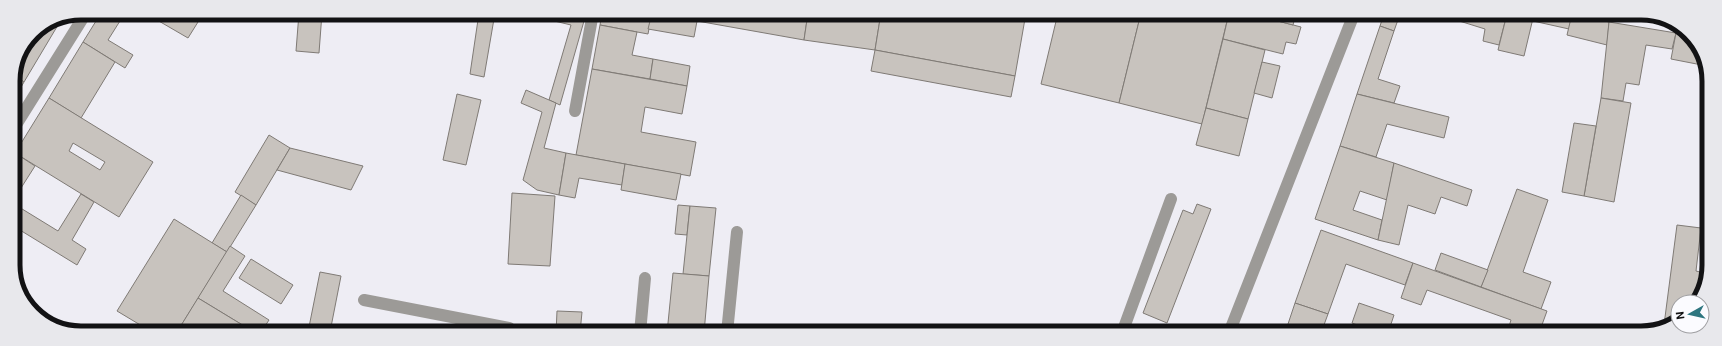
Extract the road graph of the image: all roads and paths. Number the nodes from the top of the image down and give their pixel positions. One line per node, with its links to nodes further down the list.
1 (82, 20): 5 (street)
2 (592, 20): 4 (street)
3 (1352, 20): 14 (street)
4 (575, 111)
5 (20, 118)
6 (1171, 199): 13 (street)
7 (737, 232): 12 (street)
8 (645, 278): 11 (street)
9 (364, 300): 10 (street)
10 (499, 326)
11 (641, 326)
12 (728, 326)
13 (1125, 326)
14 (1232, 326)

